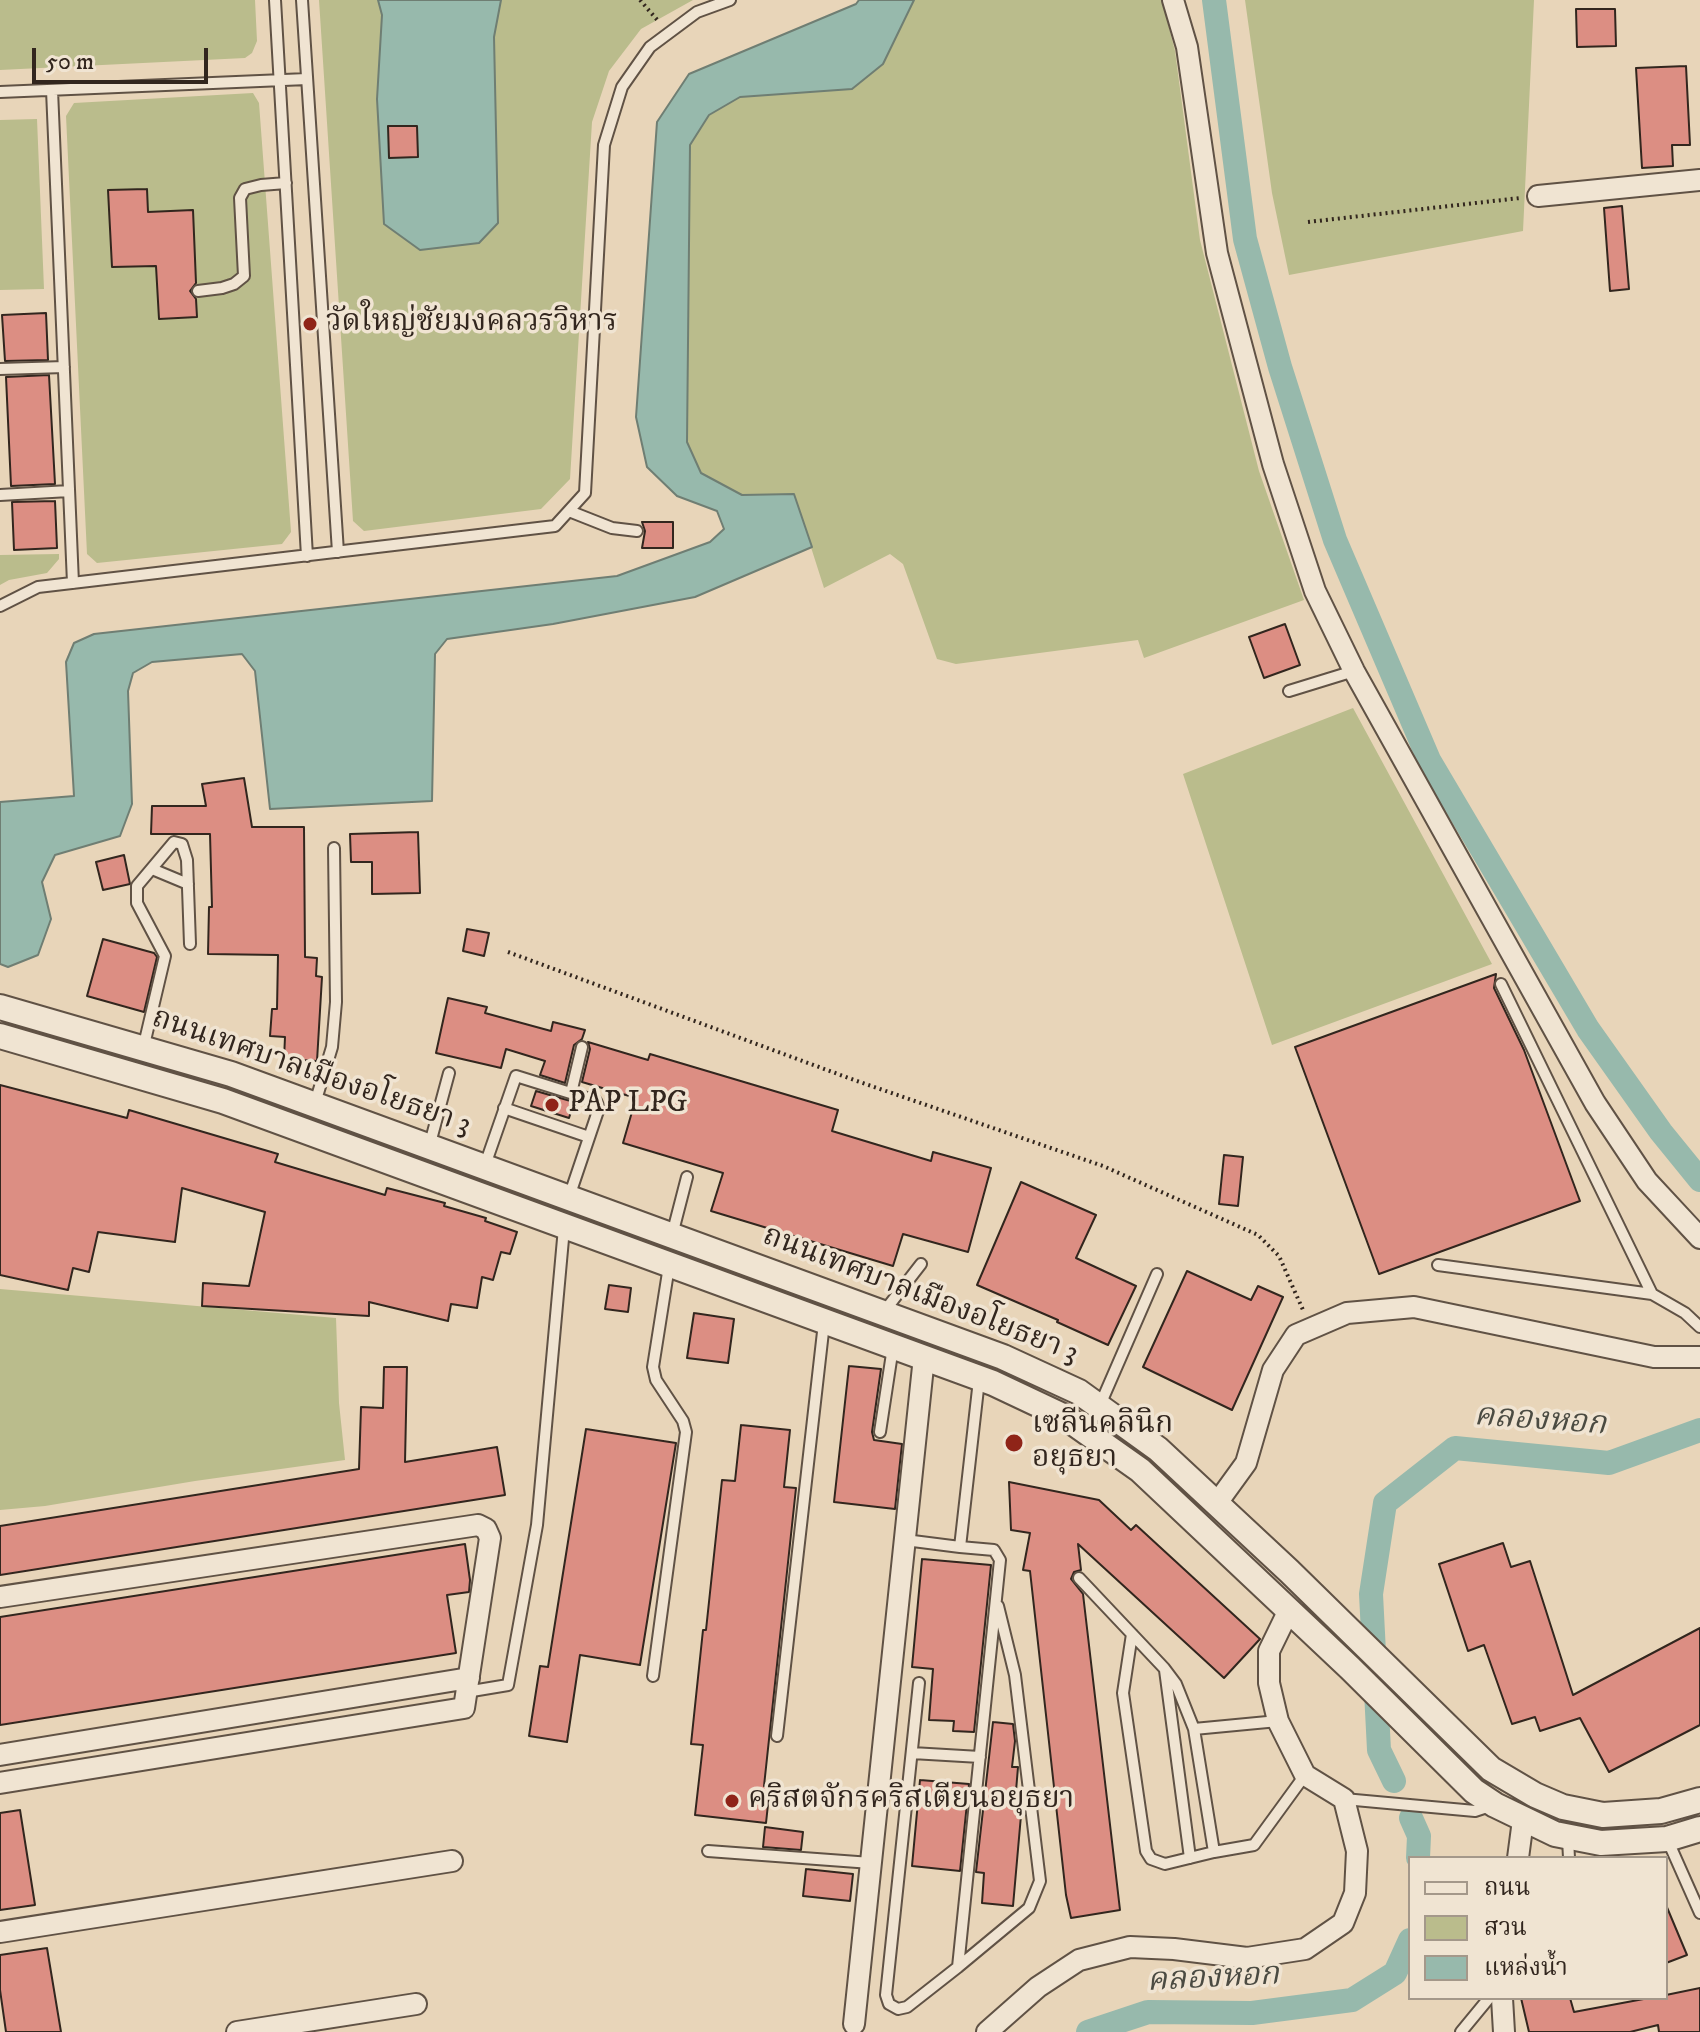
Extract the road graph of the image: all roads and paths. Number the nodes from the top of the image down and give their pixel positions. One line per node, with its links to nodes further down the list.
1 (275, 0): 8 (lane)
2 (302, 0): 7 (lane)
3 (640, 0): 6 (path)
4 (730, 0): 6 (lane)
5 (1173, 0): 26 (street)
6 (668, 33): 20 (lane)
7 (307, 79): 8 (lane); 22 (lane)
8 (280, 80): 9 (lane); 12 (lane)
9 (52, 90): 10 (lane); 16 (lane)
10 (0, 92)
11 (1700, 180): 13 (street)
12 (286, 183): 15 (lane); 23 (lane)
13 (1538, 196): 14 (path)
14 (1308, 222)
15 (198, 291)
16 (64, 367): 17 (lane); 18 (lane)
17 (0, 369)
18 (69, 491): 19 (lane); 24 (lane)
19 (0, 495)
20 (569, 511): 21 (lane); 22 (lane)
21 (637, 531)
22 (338, 552): 23 (lane)
23 (307, 556): 24 (lane)
24 (73, 583): 25 (lane)
25 (0, 606)
26 (1354, 671): 27 (lane); 50 (street)
27 (1289, 691)
28 (334, 848): 40 (lane)
29 (152, 869): 30 (lane); 30 (lane); 37 (lane)
30 (188, 884): 31 (lane)
31 (190, 944)
32 (508, 952): 58 (path)
33 (1501, 984): 55 (lane)
34 (0, 1007): 37 (street, ถนนเทศบาลเมืองอโยธยา 3)
35 (0, 1036): 47 (street, ถนนเทศบาลเมืองอโยธยา 3)
36 (582, 1047): 39 (lane)
37 (143, 1049): 40 (street, ถนนเทศบาลเมืองอโยธยา 3)
38 (449, 1073): 43 (lane)
39 (571, 1093): 41 (lane); 42 (lane)
40 (314, 1105): 43 (street, ถนนเทศบาลเมืองอโยธยา 3)
41 (504, 1108): 42 (lane); 44 (lane)
42 (589, 1137): 46 (lane)
43 (429, 1147): 44 (street, ถนนเทศบาลเมืองอโยธยา 3)
44 (484, 1167): 46 (street, ถนนเทศบาลเมืองอโยธยา 3)
45 (687, 1177): 49 (lane)
46 (560, 1194): 47 (street); 49 (street, ถนนเทศบาลเมืองอโยธยา 3)
47 (540, 1217): 48 (street, ถนนเทศบาลเมืองอโยธยา 3)
48 (565, 1226): 51 (street, ถนนเทศบาลเมืองอโยธยา 3); 77 (lane)
49 (672, 1235): 56 (street, ถนนเทศบาลเมืองอโยธยา 3)
50 (1700, 1238)
51 (669, 1264): 57 (street, ถนนเทศบาลเมืองอโยธยา 3); 75 (lane)
52 (921, 1264): 56 (lane)
53 (1438, 1265): 55 (lane)
54 (1157, 1274): 64 (lane)
55 (1652, 1294): 59 (lane)
56 (882, 1313): 64 (street, ถนนเทศบาลเมืองอโยธยา 3)
57 (824, 1321): 60 (street, ถนนเทศบาลเมืองอโยธยา 3); 85 (lane)
58 (1310, 1327): 62 (street); 66 (street)
59 (1700, 1327)
60 (893, 1346): 61 (street, ถนนเทศบาลเมืองอโยธยา 3); 65 (lane)
61 (924, 1357): 63 (street, ถนนเทศบาลเมืองอโยธยา 3); 67 (street)
62 (1700, 1357)
63 (980, 1378): 68 (lane); 72 (street, ถนนเทศบาลเมืองอโยธยา 3)
64 (1099, 1407): 66 (street, ถนนเทศบาลเมืองอโยธยา 3)
65 (880, 1432)
66 (1217, 1503): 97 (street, ถนนเทศบาลเมืองอโยธยา 3)
67 (905, 1540): 68 (lane); 108 (street)
68 (960, 1547): 70 (lane)
69 (1079, 1578): 73 (lane)
70 (996, 1596): 91 (lane); 111 (lane)
71 (0, 1597): 77 (street)
72 (1295, 1616): 80 (street); 98 (street, ถนนเทศบาลเมืองอโยธยา 3)
73 (1132, 1634): 74 (lane); 106 (lane)
74 (1164, 1668): 83 (lane); 106 (lane)
75 (653, 1676)
76 (919, 1683): 89 (lane)
77 (468, 1685): 78 (street); 82 (street)
78 (349, 1698): 79 (street); 82 (street)
79 (276, 1710): 81 (street); 86 (street)
80 (1278, 1721): 83 (lane); 94 (street)
81 (199, 1722): 84 (street); 88 (street)
82 (354, 1725): 86 (street)
83 (1194, 1729): 104 (lane)
84 (128, 1734): 87 (street); 92 (street)
85 (777, 1736)
86 (280, 1738): 88 (street)
87 (58, 1745): 90 (street); 93 (street)
88 (204, 1750): 92 (street)
89 (912, 1753): 91 (lane); 111 (lane)
90 (0, 1755)
91 (980, 1757): 111 (lane)
92 (132, 1761): 93 (street)
93 (62, 1773): 95 (street)
94 (1305, 1775): 96 (street); 104 (lane)
95 (0, 1783)
96 (1344, 1799): 98 (lane); 117 (street)
97 (1700, 1800)
98 (1495, 1805): 99 (street, ถนนเทศบาลเมืองอโยธยา 3)
99 (1523, 1820): 102 (street, ถนนเทศบาลเมืองอโยธยา 3); 105 (street)
100 (1700, 1829): 101 (street, ถนนเทศบาลเมืองอโยธยา 3)
101 (1667, 1839): 102 (street, ถนนเทศบาลเมืองอโยธยา 3); 109 (lane)
102 (1568, 1847)
103 (708, 1851): 108 (lane)
104 (1214, 1852): 106 (lane)
105 (1518, 1856)
106 (1190, 1858)
107 (452, 1861): 110 (street)
108 (871, 1863): 115 (street)
109 (1700, 1913)
110 (0, 1932)
111 (958, 1967)
112 (1487, 2000): 118 (lane)
113 (1502, 2000): 119 (street)
114 (416, 2004): 116 (street)
115 (854, 2024)
116 (237, 2032)
117 (987, 2032)
118 (1461, 2032)
119 (1504, 2032)

